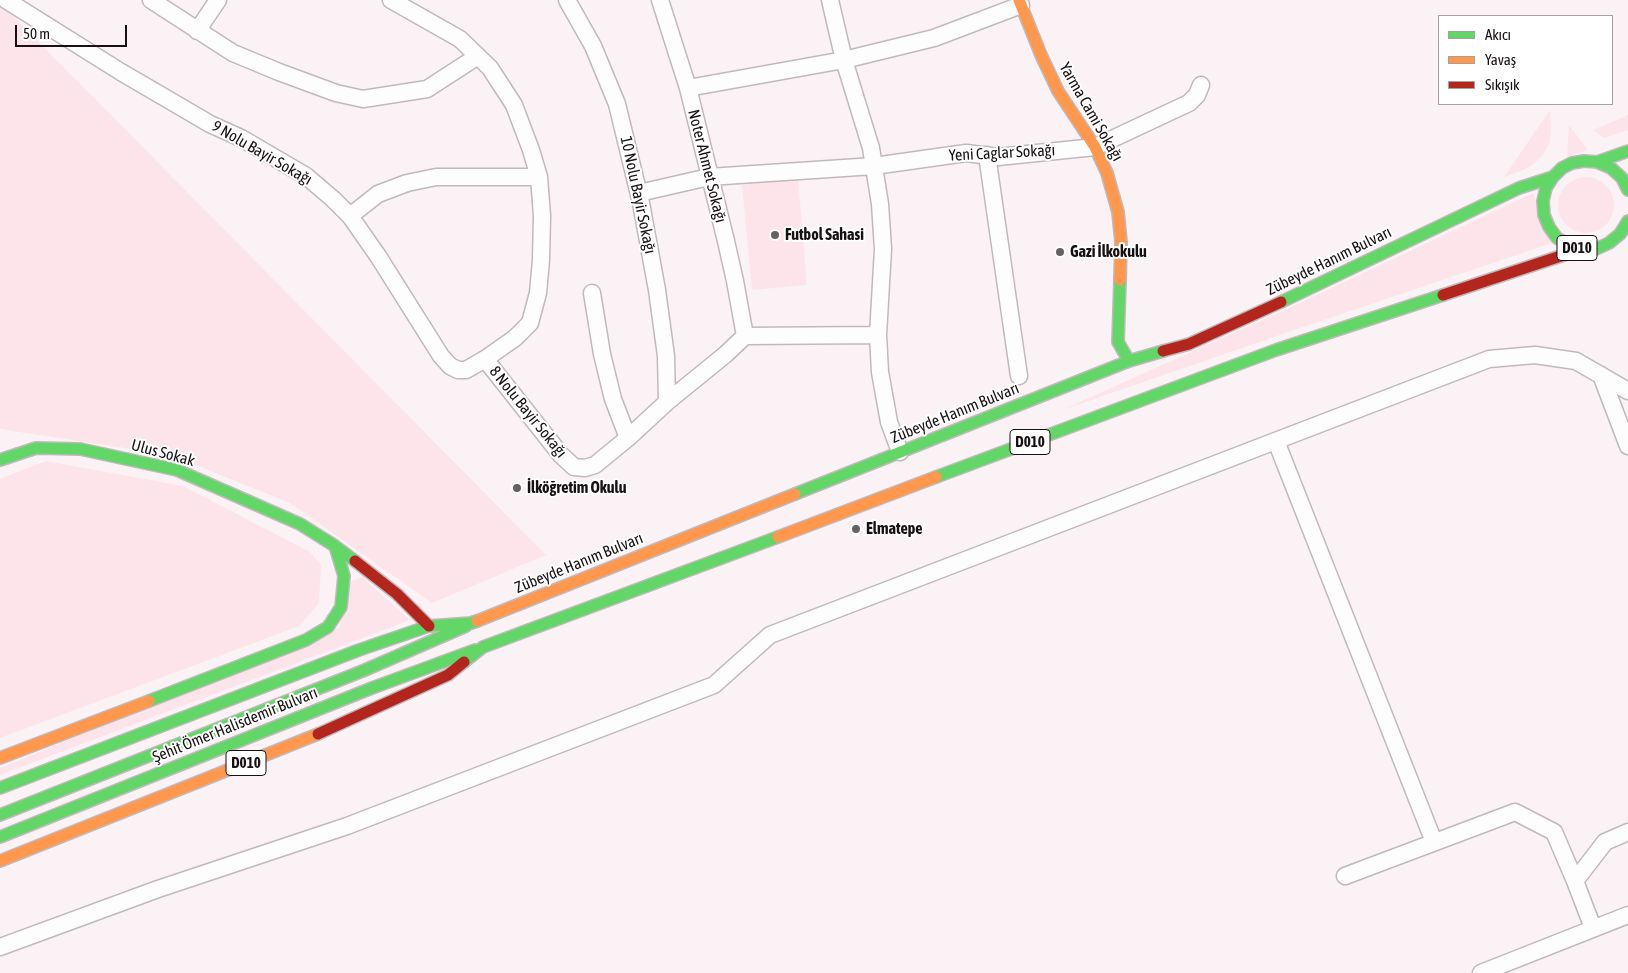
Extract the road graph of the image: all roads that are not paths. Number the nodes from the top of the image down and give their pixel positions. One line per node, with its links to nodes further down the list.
1 (152, 0): 9 (street)
2 (218, 0): 9 (street)
3 (391, 0): 10 (street, 8 Nolu Bayir Sokağı)
4 (567, 0): 23 (street, 10 Nolu Bayir Sokağı)
5 (660, 0): 13 (street, Noter Ahmet Sokağı)
6 (830, 0): 11 (street)
7 (18, 3): 24 (street, 9 Nolu Bayir Sokağı)
8 (1020, 3): 11 (street); 14 (main road, Yarma Cami Sokağı)
9 (197, 31): 10 (street)
10 (478, 56): 19 (street, 8 Nolu Bayir Sokağı)
11 (844, 60): 13 (street); 18 (street)
12 (1201, 84): 14 (street, Yeni Caglar Sokağı)
13 (688, 88): 20 (street, Noter Ahmet Sokağı)
14 (1095, 147): 16 (street, Yeni Caglar Sokağı); 32 (main road, Yarma Cami Sokağı)
15 (1628, 151): 17 (main road, Zübeyde Hanım Bulvarı / D010)
16 (986, 155): 18 (street, Yeni Caglar Sokağı); 34 (street)
17 (1597, 162): 21 (main road, Zübeyde Hanım Bulvarı / D010); 22 (main road)
18 (874, 166): 20 (street, Yeni Caglar Sokağı); 29 (street)
19 (539, 177): 24 (street); 31 (street, 8 Nolu Bayir Sokağı)
20 (709, 177): 23 (street, Yeni Caglar Sokağı); 30 (street, Noter Ahmet Sokağı)
21 (1553, 177): 27 (main road, D010); 32 (main road, Zübeyde Hanım Bulvarı / D010)
22 (1628, 190)
23 (639, 193): 36 (street, 10 Nolu Bayir Sokağı)
24 (350, 216): 31 (street, 9 Nolu Bayir Sokağı)
25 (1628, 221): 26 (main road, D010)
26 (1624, 232): 27 (main road, D010)
27 (1582, 249): 45 (main road, D010)
28 (592, 293): 37 (street)
29 (878, 334): 30 (street); 40 (street)
30 (745, 336): 36 (street, 8 Nolu Bayir Sokağı)
31 (485, 359): 37 (street, 8 Nolu Bayir Sokağı)
32 (1130, 361): 40 (main road, Zübeyde Hanım Bulvarı / D010)
33 (1601, 375): 35 (street); 38 (street); 39 (street)
34 (1019, 376)
35 (1628, 391)
36 (666, 402): 37 (street, 8 Nolu Bayir Sokağı)
37 (628, 438)
38 (1276, 441): 52 (street); 58 (street)
39 (1628, 446)
40 (900, 452): 43 (main road, Zübeyde Hanım Bulvarı / D010)
41 (0, 460): 42 (main road, Ulus Sokak)
42 (335, 546): 44 (main road, Ulus Sokak); 47 (main road)
43 (471, 623): 44 (main road, D010); 46 (main road, Zübeyde Hanım Bulvarı / D010)
44 (428, 626): 48 (main road, D010)
45 (483, 647): 51 (main road, Şehit Ömer Halisdemir Bulvarı / D010); 53 (main road, D010)
46 (365, 670): 49 (main road, Şehit Ömer Halisdemir Bulvarı)
47 (0, 758)
48 (0, 788)
49 (0, 815)
50 (1628, 832): 55 (street)
51 (0, 837)
52 (1434, 842): 54 (street); 55 (street)
53 (0, 861)
54 (1345, 876)
55 (1575, 881): 57 (street)
56 (1628, 915): 57 (street)
57 (1593, 928): 59 (street)
58 (0, 948)
59 (1481, 973)

